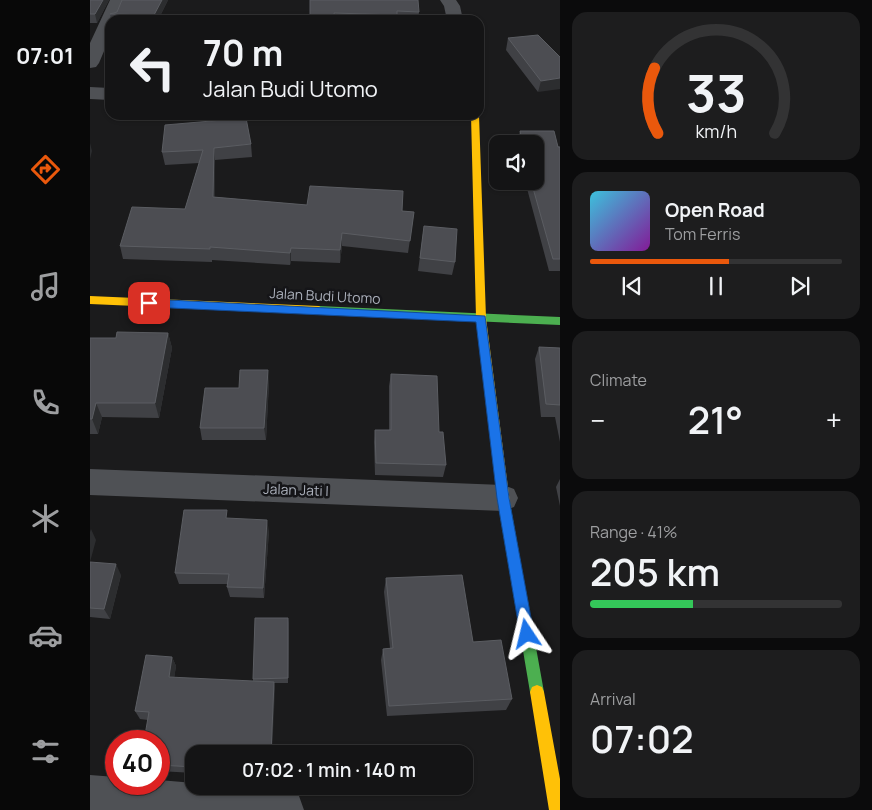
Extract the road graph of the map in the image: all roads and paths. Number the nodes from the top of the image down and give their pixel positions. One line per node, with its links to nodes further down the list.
1 (118, 0): 3 (street)
2 (448, 0): 4 (street)
3 (111, 15)
4 (454, 15)
5 (105, 29): 6 (street)
6 (90, 63)
7 (90, 93): 8 (street)
8 (105, 94)
9 (475, 120): 11 (street)
10 (90, 300): 11 (street, Jalan Budi Utomo)
11 (481, 318): 12 (street, Jalan Budi Utomo); 14 (street)
12 (560, 321)
13 (90, 482): 14 (street, Jalan Jati I)
14 (503, 498): 17 (street)
15 (90, 794): 16 (street)
16 (285, 810)
17 (557, 810)

